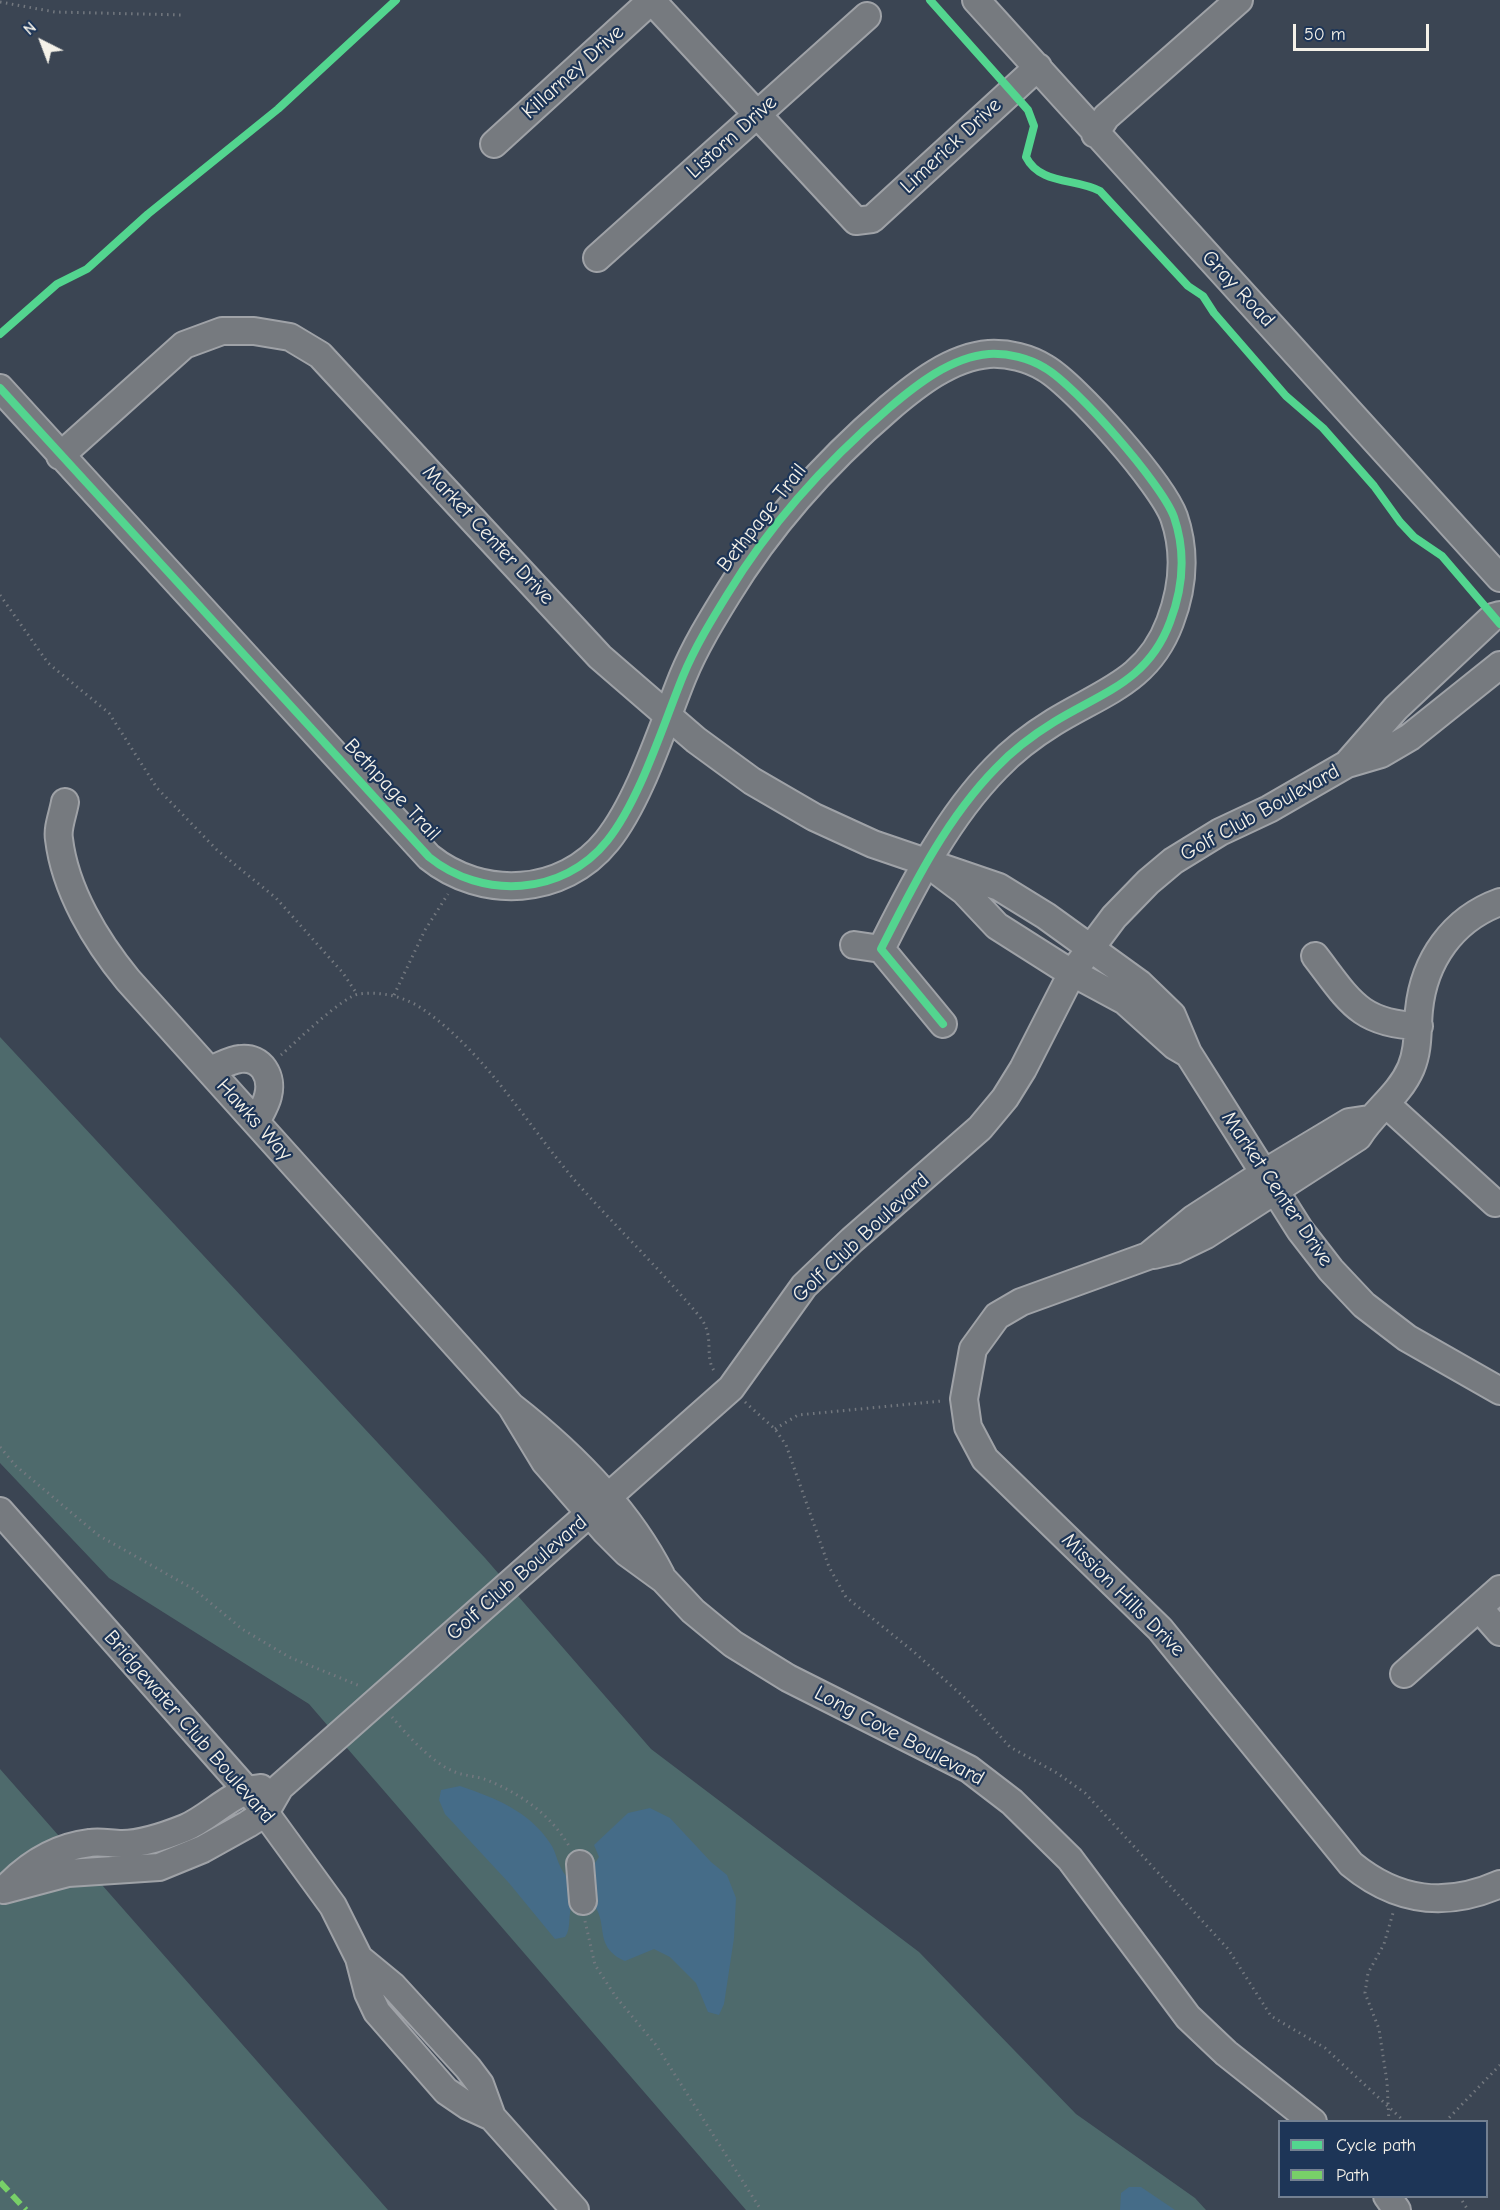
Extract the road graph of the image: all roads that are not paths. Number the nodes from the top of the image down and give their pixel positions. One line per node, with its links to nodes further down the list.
1 (652, 0): 6 (street); 8 (street, Killarney Drive)
2 (976, 0): 5 (street, Gray Road)
3 (1239, 0): 7 (street)
4 (867, 15): 6 (street, Listorn Drive)
5 (1038, 67): 6 (street, Limerick Drive); 7 (street, Gray Road)
6 (757, 116): 9 (street, Listorn Drive)
7 (1095, 134): 12 (street, Gray Road)
8 (494, 144)
9 (597, 258)
10 (0, 388): 11 (street, Bethpage Trail)
11 (60, 456): 15 (street, Market Center Drive); 15 (street, Bethpage Trail)
12 (1500, 578)
13 (1500, 615): 16 (street, Golf Club Boulevard)
14 (1500, 665): 16 (street, Golf Club Boulevard)
15 (668, 717): 18 (street, Market Center Drive); 18 (street, Bethpage Trail)
16 (1347, 764): 23 (street, Golf Club Boulevard)
17 (65, 802): 30 (street, Hawks Way)
18 (927, 863): 20 (street, Market Center Drive); 21 (street, Market Center Drive); 24 (street, Bethpage Trail)
19 (1500, 902): 28 (street)
20 (1030, 906): 21 (street); 23 (street, Market Center Drive)
21 (1010, 934): 26 (street, Market Center Drive)
22 (854, 945): 24 (street)
23 (1090, 948): 26 (street, Golf Club Boulevard); 29 (street, Market Center Drive)
24 (881, 949): 27 (street)
25 (1315, 956): 28 (street)
26 (1072, 973): 29 (street, Market Center Drive); 36 (street, Golf Club Boulevard)
27 (943, 1024)
28 (1419, 1026): 31 (street)
29 (1188, 1053): 33 (street, Market Center Drive)
30 (209, 1070): 32 (street, Hawks Way); 32 (street)
31 (1378, 1111): 33 (street, Mission Hills Drive); 34 (street)
32 (256, 1122): 36 (street, Hawks Way)
33 (1270, 1182): 35 (street, Market Center Drive); 47 (street, Mission Hills Drive)
34 (1495, 1203)
35 (1500, 1391)
36 (599, 1506): 42 (street, Golf Club Boulevard); 50 (street, Long Cove Boulevard)
37 (0, 1511): 43 (street, Bridgewater Club Boulevard)
38 (1500, 1589): 39 (street)
39 (1479, 1608): 40 (street); 41 (street)
40 (1500, 1632)
41 (1404, 1674)
42 (280, 1787): 43 (street); 44 (street, Golf Club Boulevard)
43 (246, 1789): 44 (street, Bridgewater Club Boulevard); 45 (street, Golf Club Boulevard)
44 (265, 1813): 45 (street, Golf Club Boulevard); 51 (street, Bridgewater Club Boulevard)
45 (123, 1856): 48 (street, Golf Club Boulevard)
46 (580, 1864): 49 (street)
47 (1500, 1884)
48 (2, 1891)
49 (583, 1901)
50 (1311, 2120)
51 (575, 2210)

